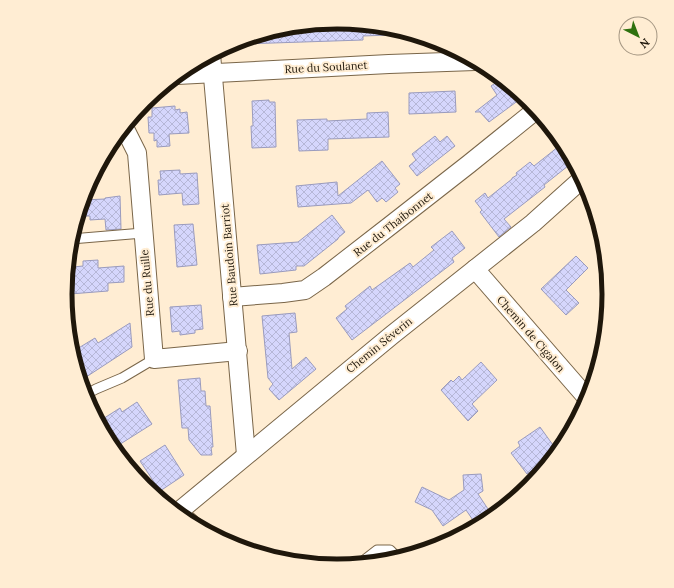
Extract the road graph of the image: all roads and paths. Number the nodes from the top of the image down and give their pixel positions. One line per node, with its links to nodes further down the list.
1 (212, 61): 3 (street, Rue Baudoin Barriot)
2 (464, 61): 3 (street, Rue du Soulanet)
3 (213, 73): 4 (street, Rue du Soulanet); 11 (street, Rue Baudoin Barriot)
4 (190, 74)
5 (531, 114): 11 (street, Rue du Thaibonnet)
6 (127, 133): 8 (street, Rue du Ruille)
7 (578, 183): 10 (street, Chemin Séverin)
8 (143, 233): 9 (lane); 13 (street, Rue du Ruille)
9 (78, 238)
10 (475, 269): 15 (street, Chemin de Cigalon); 16 (street, Chemin Séverin)
11 (232, 297): 12 (street, Rue Baudoin Barriot)
12 (238, 351): 13 (street); 16 (street, Rue Baudoin Barriot)
13 (154, 359): 14 (lane)
14 (91, 392)
15 (583, 393)
16 (246, 455): 17 (street, Chemin Séverin)
17 (182, 508)
18 (393, 553): 19 (lane)
19 (368, 557)

